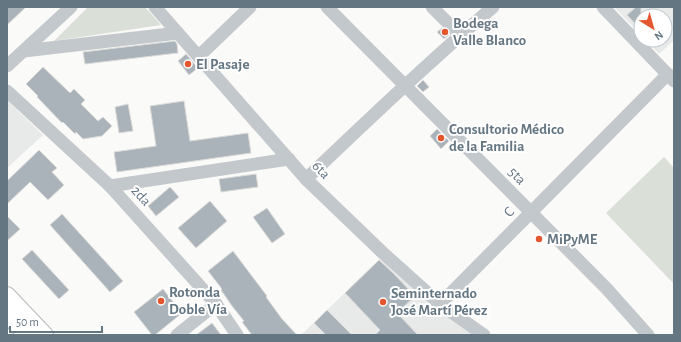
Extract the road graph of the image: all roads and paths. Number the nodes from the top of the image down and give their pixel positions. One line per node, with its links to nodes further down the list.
1 (155, 7): 8 (street, 6ta)
2 (250, 7): 11 (street)
3 (327, 7): 14 (street, 5ta)
4 (432, 7): 9 (street)
5 (493, 7): 9 (street)
6 (603, 7): 13 (street)
7 (67, 8): 10 (street)
8 (178, 32): 10 (street); 11 (street, 6ta)
9 (460, 35): 14 (street)
10 (24, 51): 12 (street)
11 (199, 56): 16 (street, 6ta)
12 (7, 66)
13 (671, 78): 19 (street, C)
14 (404, 86): 17 (street); 19 (street, 5ta)
15 (7, 91): 18 (street, 2da)
16 (289, 159): 17 (street, 6ta); 18 (street)
17 (306, 179): 22 (street, 6ta)
18 (110, 186): 21 (street, 2da)
19 (530, 213): 22 (street, C); 29 (street, 5ta)
20 (7, 295): 25 (main road)
21 (216, 304): 26 (street); 27 (street, 2da)
22 (440, 304): 28 (street, 6ta)
23 (7, 314): 24 (main road)
24 (26, 335)
25 (45, 335)
26 (177, 335)
27 (237, 335)
28 (484, 335)
29 (648, 335)

